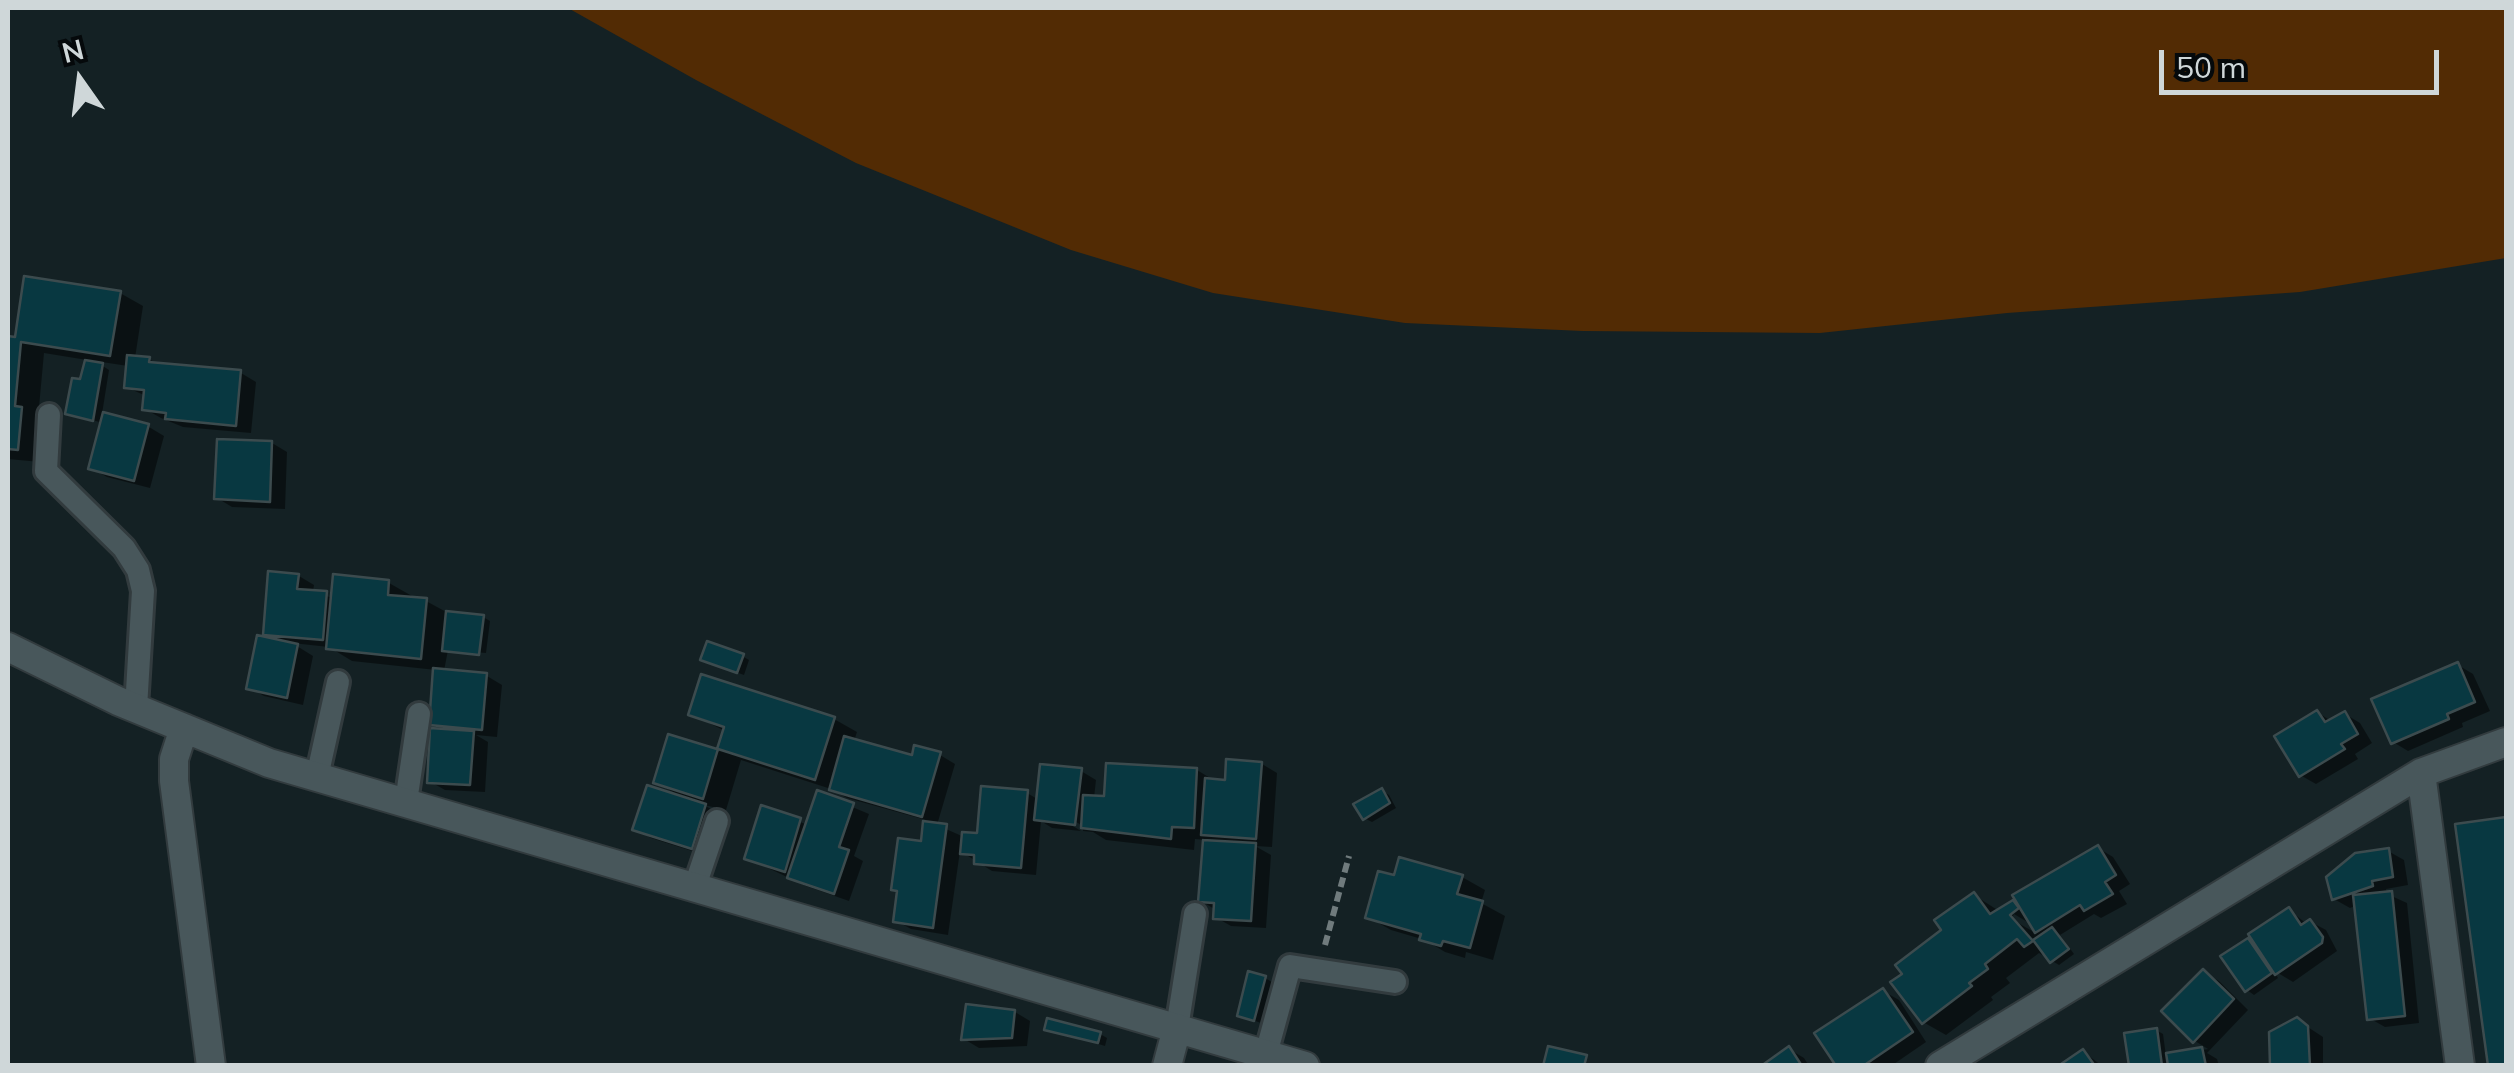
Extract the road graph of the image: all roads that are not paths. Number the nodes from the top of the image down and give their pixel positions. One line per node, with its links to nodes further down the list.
1 (49, 415): 4 (lane)
2 (8, 647): 4 (street)
3 (338, 682): 9 (lane)
4 (136, 708): 6 (street)
5 (419, 714): 10 (lane)
6 (184, 728): 9 (street); 17 (street)
7 (2506, 742): 8 (street)
8 (2420, 773): 20 (street); 21 (street)
9 (317, 777): 10 (street)
10 (406, 802): 12 (street)
11 (717, 821): 12 (lane)
12 (696, 886): 15 (street)
13 (1195, 914): 15 (lane)
14 (1396, 982): 16 (lane)
15 (1177, 1028): 16 (street); 18 (street)
16 (1266, 1054): 19 (street)
17 (211, 1066)
18 (1167, 1066)
19 (1305, 1066)
20 (1940, 1066)
21 (2460, 1066)

